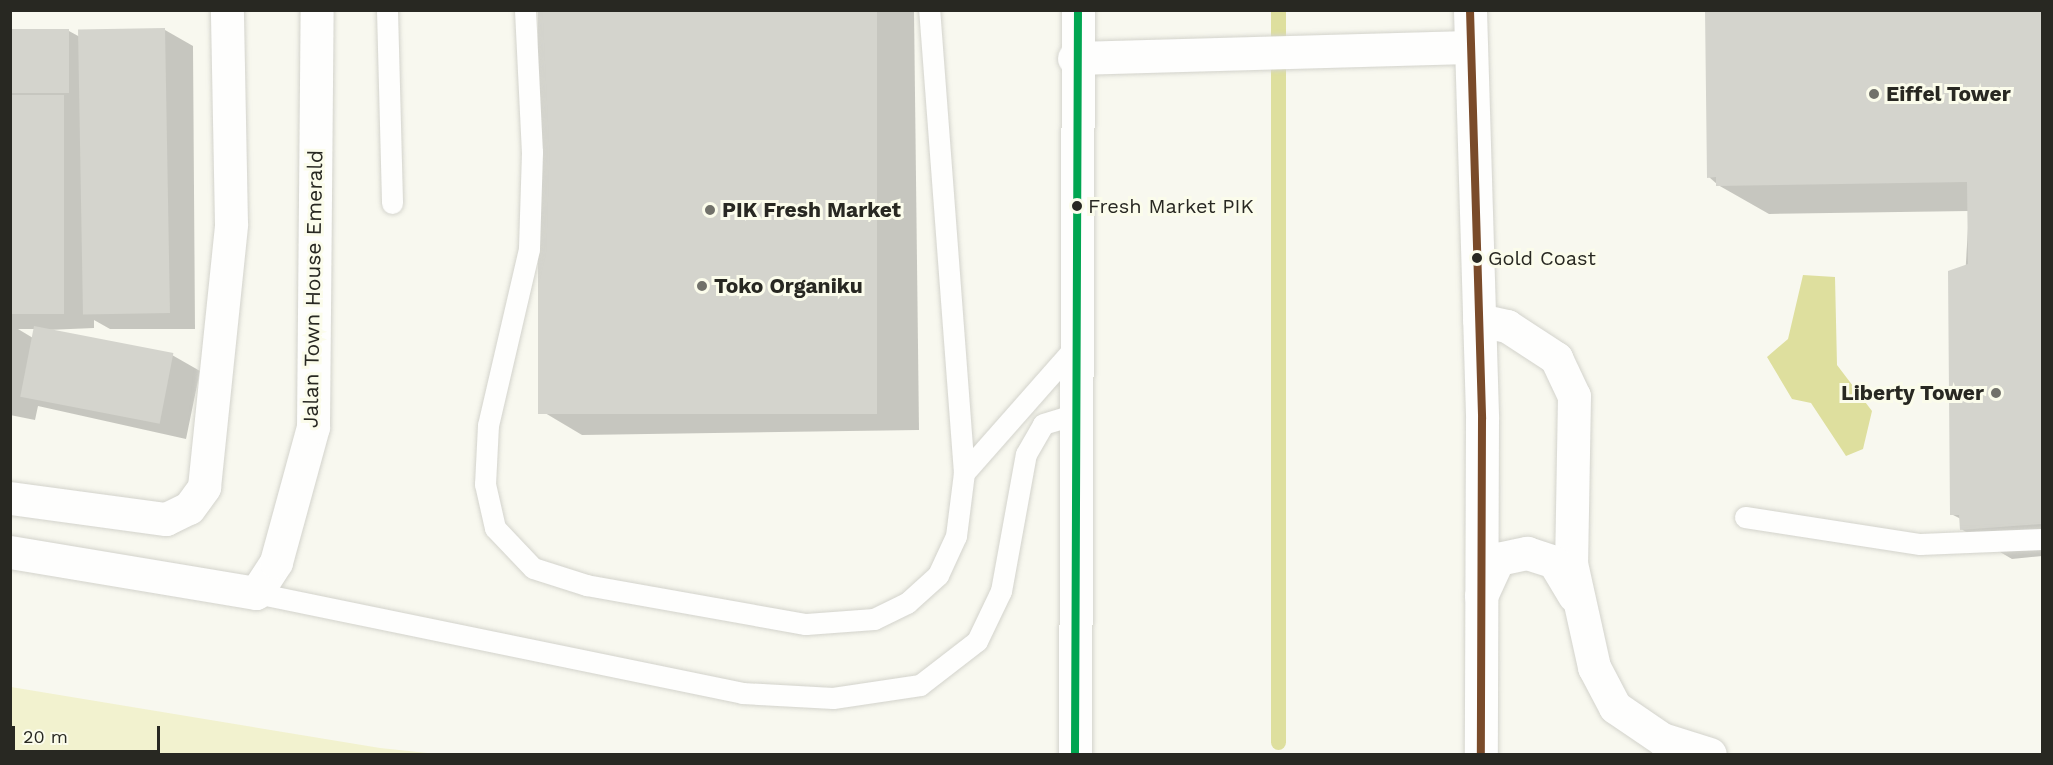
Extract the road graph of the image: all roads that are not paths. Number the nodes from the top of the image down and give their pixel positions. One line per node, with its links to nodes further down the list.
1 (227, 10): 15 (street)
2 (317, 10): 19 (street, Jalan Town House Emerald)
3 (387, 10): 10 (lane)
4 (525, 10): 14 (lane)
5 (929, 10): 14 (lane)
6 (1078, 10): 9 (street)
7 (1470, 10): 8 (street)
8 (1470, 47): 9 (street); 11 (street)
9 (1074, 58): 12 (street)
10 (392, 203)
11 (1479, 320): 20 (street); 21 (street)
12 (1077, 345): 13 (street); 14 (lane)
13 (1078, 413): 19 (lane); 22 (street)
14 (964, 473)
15 (10, 498)
16 (1745, 517): 17 (lane)
17 (2043, 539)
18 (10, 552): 19 (street)
19 (256, 593)
20 (1481, 596): 21 (street); 23 (street)
21 (1577, 600): 24 (street)
22 (1075, 754)
23 (1481, 754)
24 (1710, 754)

